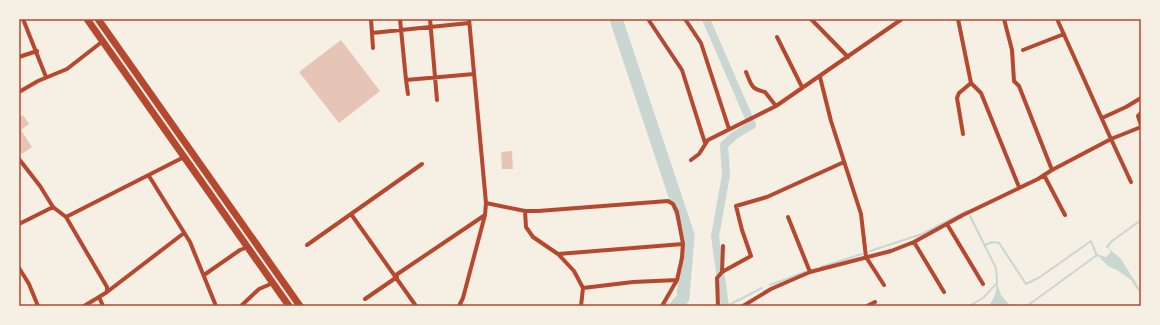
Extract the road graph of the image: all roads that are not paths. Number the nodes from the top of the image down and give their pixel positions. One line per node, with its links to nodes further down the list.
1 (23, 19): 23 (street)
2 (87, 19): 20 (highway)
3 (98, 19): 60 (highway)
4 (370, 19): 17 (street)
5 (400, 19): 16 (street)
6 (430, 19): 15 (street)
7 (648, 19): 45 (street)
8 (685, 19): 42 (street)
9 (811, 19): 25 (street)
10 (902, 19): 25 (street)
11 (958, 19): 32 (street)
12 (1004, 19): 51 (street)
13 (1057, 19): 18 (street)
14 (469, 21): 15 (street); 27 (street)
15 (430, 26): 16 (street); 30 (street)
16 (401, 30): 17 (street); 31 (street)
17 (372, 33): 21 (street)
18 (1064, 34): 22 (street); 40 (street)
19 (777, 37): 33 (street)
20 (102, 41): 28 (street); 46 (highway)
21 (373, 48)
22 (1023, 50)
23 (37, 51): 24 (street); 28 (street)
24 (19, 57)
25 (848, 58): 29 (street)
26 (746, 72): 38 (street)
27 (474, 74): 30 (street); 56 (street)
28 (46, 77): 34 (street)
29 (820, 77): 33 (street); 49 (street)
30 (435, 78): 31 (street); 37 (street)
31 (406, 80): 35 (street)
32 (971, 83): 43 (street); 55 (street)
33 (802, 87): 38 (street)
34 (19, 92)
35 (408, 94)
36 (1141, 98): 40 (street)
37 (437, 100)
38 (776, 106): 42 (street)
39 (1141, 113): 41 (street)
40 (1102, 118): 44 (street)
41 (1141, 126): 44 (street)
42 (729, 129): 45 (street)
43 (963, 134)
44 (1111, 139): 51 (street); 54 (street)
45 (706, 143): 48 (street)
46 (184, 157): 53 (street); 65 (highway)
47 (19, 159): 57 (street)
48 (691, 160)
49 (844, 162): 75 (street); 77 (street)
50 (422, 164): 59 (street)
51 (1052, 170): 52 (street)
52 (1044, 175): 55 (street); 61 (street)
53 (149, 176): 63 (street); 68 (street)
54 (1131, 182)
55 (1019, 187): 67 (street)
56 (486, 203): 58 (street); 62 (street)
57 (53, 207): 63 (street); 66 (street)
58 (525, 211): 70 (street); 74 (street)
59 (351, 214): 71 (street); 80 (street)
60 (236, 215): 65 (highway); 97 (highway)
61 (1065, 215)
62 (485, 216): 80 (street); 99 (street)
63 (66, 217): 86 (street)
64 (788, 217): 78 (street)
65 (229, 220): 73 (highway)
66 (19, 224)
67 (947, 224): 69 (street); 83 (street)
68 (184, 233): 79 (street); 86 (street)
69 (914, 242): 75 (street); 87 (street)
70 (683, 244): 74 (street); 81 (street)
71 (307, 245)
72 (723, 246): 77 (street)
73 (248, 247): 79 (street); 82 (highway)
74 (558, 254): 85 (street)
75 (866, 257): 78 (street); 84 (street)
76 (19, 268): 91 (street)
77 (722, 272): 102 (street)
78 (810, 272): 103 (street)
79 (204, 275): 94 (street)
80 (396, 276): 89 (street); 98 (street)
81 (677, 280): 85 (street); 101 (street)
82 (273, 283): 95 (street); 96 (highway)
83 (983, 284)
84 (884, 285)
85 (583, 288): 100 (street)
86 (107, 292): 88 (street)
87 (944, 292)
88 (99, 297): 92 (street); 93 (street)
89 (366, 299)
90 (875, 302): 104 (street)
91 (38, 306)
92 (84, 306)
93 (103, 306)
94 (216, 306)
95 (241, 306)
96 (290, 306)
97 (300, 306)
98 (416, 306)
99 (460, 306)
100 (582, 306)
101 (662, 306)
102 (718, 306)
103 (743, 306)
104 (867, 306)

